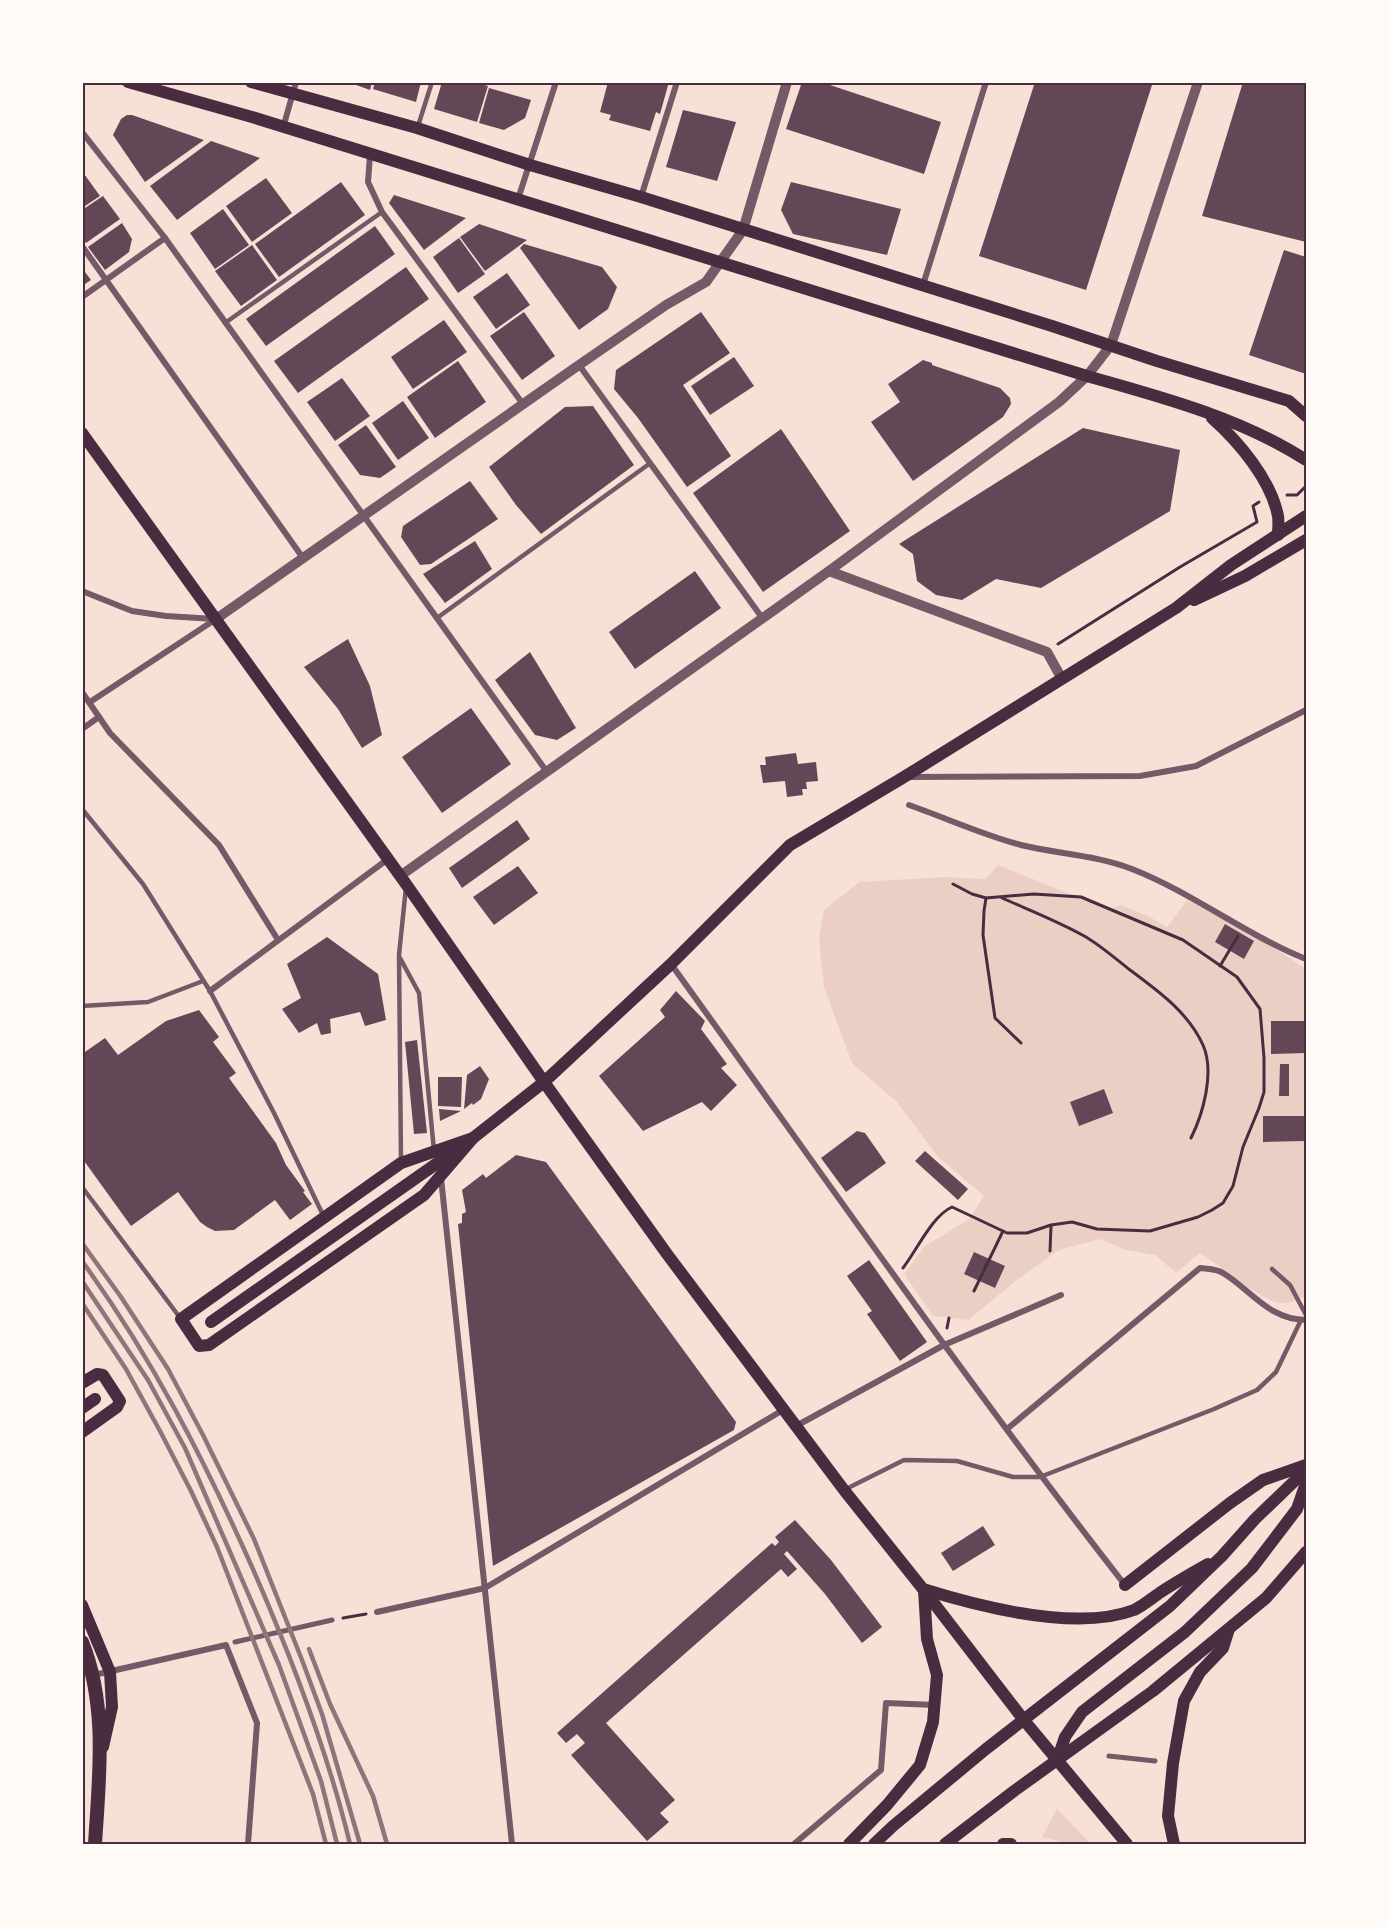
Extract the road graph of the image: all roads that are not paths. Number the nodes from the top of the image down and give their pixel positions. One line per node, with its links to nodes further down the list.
1 (128, 82): 10 (main road)
2 (251, 82): 9 (main road)
3 (432, 82): 11 (lane)
4 (556, 82): 14 (street)
5 (677, 82): 15 (street)
6 (787, 82): 18 (street)
7 (986, 82): 23 (street)
8 (1198, 82): 26 (street)
9 (294, 89): 10 (street); 11 (main road)
10 (283, 128): 13 (main road)
11 (417, 128): 14 (main road)
12 (82, 132): 19 (street)
13 (370, 155): 16 (main road); 17 (street)
14 (530, 165): 15 (main road); 16 (street)
15 (641, 197): 18 (main road)
16 (518, 199): 21 (main road)
17 (382, 212): 25 (lane); 31 (street)
18 (743, 230): 21 (street); 23 (main road)
19 (165, 238): 22 (street); 25 (street)
20 (82, 246): 22 (street)
21 (722, 262): 27 (street); 28 (main road)
22 (106, 280): 24 (street); 43 (street)
23 (923, 285): 26 (main road)
24 (82, 297)
25 (225, 323): 37 (street)
26 (1111, 345): 28 (street); 29 (main road)
27 (579, 365): 31 (street); 36 (street)
28 (1087, 376): 32 (main road); 44 (street)
29 (1288, 401): 30 (main road); 33 (main road)
30 (1306, 403)
31 (523, 404): 37 (street)
32 (1207, 413): 35 (main road); 39 (main road)
33 (1306, 416)
34 (82, 433): 48 (main road)
35 (1306, 460)
36 (649, 464): 47 (lane); 49 (street)
37 (363, 516): 43 (street); 47 (street)
38 (1306, 516): 39 (main road)
39 (1278, 535): 46 (main road)
40 (1306, 540): 41 (main road)
41 (1292, 549): 42 (main road); 46 (main road)
42 (1306, 554)
43 (303, 558): 48 (street)
44 (829, 571): 49 (street); 50 (street)
45 (82, 591): 48 (street)
46 (1176, 608): 50 (main road)
47 (437, 618): 56 (street)
48 (216, 619): 52 (street); 60 (main road)
49 (763, 619): 56 (street)
50 (1062, 679): 57 (main road)
51 (82, 692): 52 (street)
52 (90, 702): 54 (street)
53 (1306, 710): 57 (street)
54 (99, 717): 55 (street); 62 (street)
55 (82, 729)
56 (546, 772): 61 (street)
57 (904, 777): 65 (main road)
58 (909, 804): 64 (street)
59 (82, 809): 66 (lane)
60 (388, 859): 61 (main road); 62 (street)
61 (403, 880): 63 (lane); 69 (main road)
62 (278, 940): 67 (street)
63 (399, 955): 71 (lane); 72 (lane)
64 (1306, 959)
65 (672, 964): 69 (main road); 81 (street)
66 (202, 981): 67 (lane); 68 (lane)
67 (210, 991): 75 (lane)
68 (82, 1006)
69 (544, 1082): 70 (main road); 85 (main road)
70 (472, 1138): 71 (main road); 73 (main road); 80 (main road)
71 (434, 1152): 72 (main road)
72 (401, 1163): 75 (main road)
73 (441, 1177): 78 (main road); 97 (street)
74 (82, 1187): 78 (lane)
75 (324, 1217): 78 (main road)
76 (1272, 1269): 79 (lane)
77 (1061, 1295): 81 (street)
78 (180, 1318)
79 (1305, 1319): 87 (street); 91 (lane)
80 (211, 1322)
81 (944, 1345): 86 (street); 87 (street)
82 (82, 1383): 88 (main road)
83 (95, 1399): 84 (main road)
84 (82, 1408)
85 (783, 1410): 86 (main road); 97 (street)
86 (795, 1426): 93 (main road)
87 (1006, 1429): 91 (street)
88 (82, 1432)
89 (1306, 1465): 96 (main road)
90 (1306, 1470): 95 (main road)
91 (1041, 1477): 93 (lane); 96 (street)
92 (1306, 1483): 112 (main road)
93 (844, 1490): 98 (main road)
94 (1306, 1552): 103 (main road)
95 (1222, 1556): 98 (main road); 109 (main road)
96 (1125, 1585)
97 (485, 1588): 101 (street); 117 (street)
98 (923, 1589): 108 (main road); 109 (main road)
99 (82, 1595): 100 (main road)
100 (85, 1611): 106 (main road)
101 (377, 1612)
102 (332, 1620): 105 (street)
103 (1229, 1629): 112 (main road); 124 (main road)
104 (82, 1642): 107 (main road)
105 (235, 1642)
106 (110, 1672): 107 (street); 111 (main road); 116 (street)
107 (94, 1675): 111 (main road)
108 (935, 1705): 118 (street); 119 (main road)
109 (1023, 1719): 112 (main road); 120 (main road)
110 (1109, 1756): 113 (street)
111 (101, 1757): 115 (main road)
112 (1057, 1761): 121 (main road); 123 (main road)
113 (1155, 1761)
114 (1003, 1844): 122 (main road)
115 (95, 1845)
116 (248, 1845)
117 (512, 1845)
118 (794, 1845)
119 (849, 1845)
120 (874, 1845)
121 (945, 1845)
122 (1011, 1845)
123 (1127, 1845)
124 (1174, 1845)

